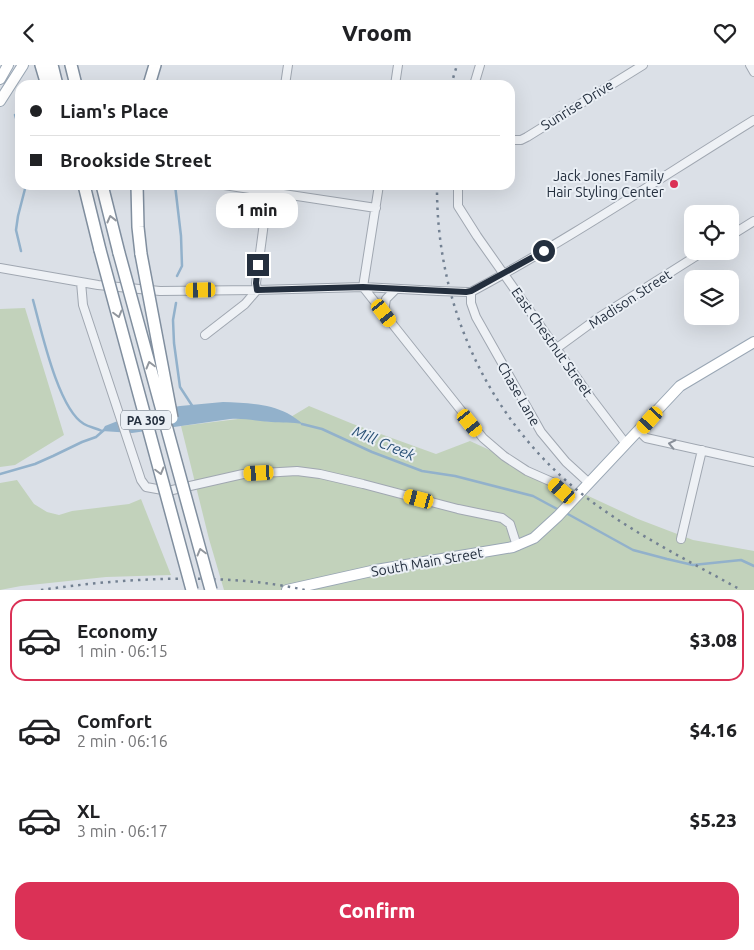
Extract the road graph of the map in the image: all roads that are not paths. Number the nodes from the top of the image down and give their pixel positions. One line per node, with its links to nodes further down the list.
1 (8, 65): 13 (main road)
2 (23, 65): 19 (main road)
3 (41, 65): 12 (highway)
4 (71, 65): 14 (highway)
5 (155, 65): 15 (highway)
6 (288, 65): 16 (street)
7 (398, 65): 17 (street)
8 (480, 65): 18 (street)
9 (643, 65): 21 (street, Sunrise Drive)
10 (750, 65): 11 (street)
11 (754, 72)
12 (51, 78)
13 (0, 79)
14 (75, 80)
15 (150, 80)
16 (286, 80)
17 (396, 80)
18 (476, 80)
19 (0, 101)
20 (754, 121): 36 (street)
21 (515, 140)
22 (79, 190): 33 (highway)
23 (85, 190): 33 (highway, PA 309)
24 (103, 190): 52 (highway, PA 309, one-way to 24, bridge)
25 (137, 190): 52 (highway, bridge)
26 (269, 190): 40 (street)
27 (275, 190): 30 (street)
28 (378, 190): 30 (street)
29 (458, 190): 36 (street, East Chestnut Street)
30 (376, 208): 38 (street)
31 (754, 221): 32 (street)
32 (739, 230)
33 (96, 235): 55 (highway, PA 309, one-way to 55, bridge)
34 (690, 260): 45 (street, Madison Street)
35 (0, 268): 37 (street)
36 (504, 274): 41 (street); 45 (street, East Chestnut Street)
37 (81, 282): 40 (street); 54 (street)
38 (363, 287): 39 (street); 40 (street); 42 (street)
39 (396, 289): 41 (street, bridge); 42 (street)
40 (257, 290): 43 (street)
41 (469, 292): 50 (street, Chase Lane)
42 (384, 313): 51 (street)
43 (205, 335)
44 (754, 342): 46 (main road, South Main Street)
45 (557, 348): 47 (street, East Chestnut Street)
46 (639, 431): 47 (main road, South Main Street); 48 (street, one-way to 46)
47 (626, 444): 50 (main road, South Main Street)
48 (702, 450): 49 (street); 53 (street)
49 (754, 462)
50 (589, 483): 51 (main road, South Main Street)
51 (570, 502): 54 (main road, South Main Street)
52 (191, 513): 56 (highway, PA 309, one-way to 52, bridge)
53 (682, 539)
54 (517, 546): 57 (main road, South Main Street)
55 (192, 590)
56 (211, 590)
57 (287, 590)

